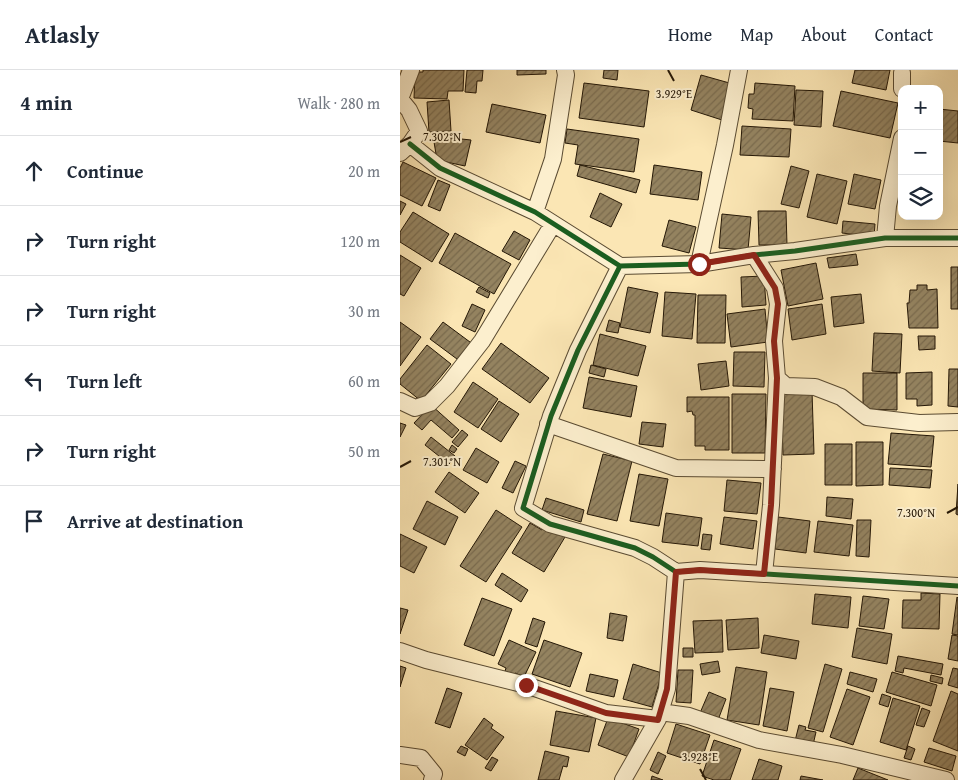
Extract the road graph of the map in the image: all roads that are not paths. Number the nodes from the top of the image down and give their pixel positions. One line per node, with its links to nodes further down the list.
1 (411, 70): 4 (street)
2 (565, 70): 7 (street)
3 (739, 70): 12 (street)
4 (400, 99): 5 (street)
5 (405, 148): 7 (street)
6 (898, 157): 9 (street)
7 (535, 212): 8 (street)
8 (553, 224): 13 (street); 15 (street)
9 (885, 238): 10 (street); 11 (street)
10 (958, 238)
11 (754, 255): 12 (street); 14 (street)
12 (699, 264): 13 (street)
13 (620, 266): 17 (street)
14 (777, 378): 16 (street); 18 (street)
15 (400, 401)
16 (958, 422)
17 (548, 424): 18 (street); 19 (street)
18 (773, 469): 20 (street)
19 (676, 572): 20 (street); 23 (street)
20 (764, 574): 21 (street)
21 (958, 586)
22 (400, 651): 23 (street)
23 (659, 716): 26 (street); 27 (street)
24 (400, 755): 25 (street)
25 (432, 780)
26 (623, 780)
27 (946, 780)

